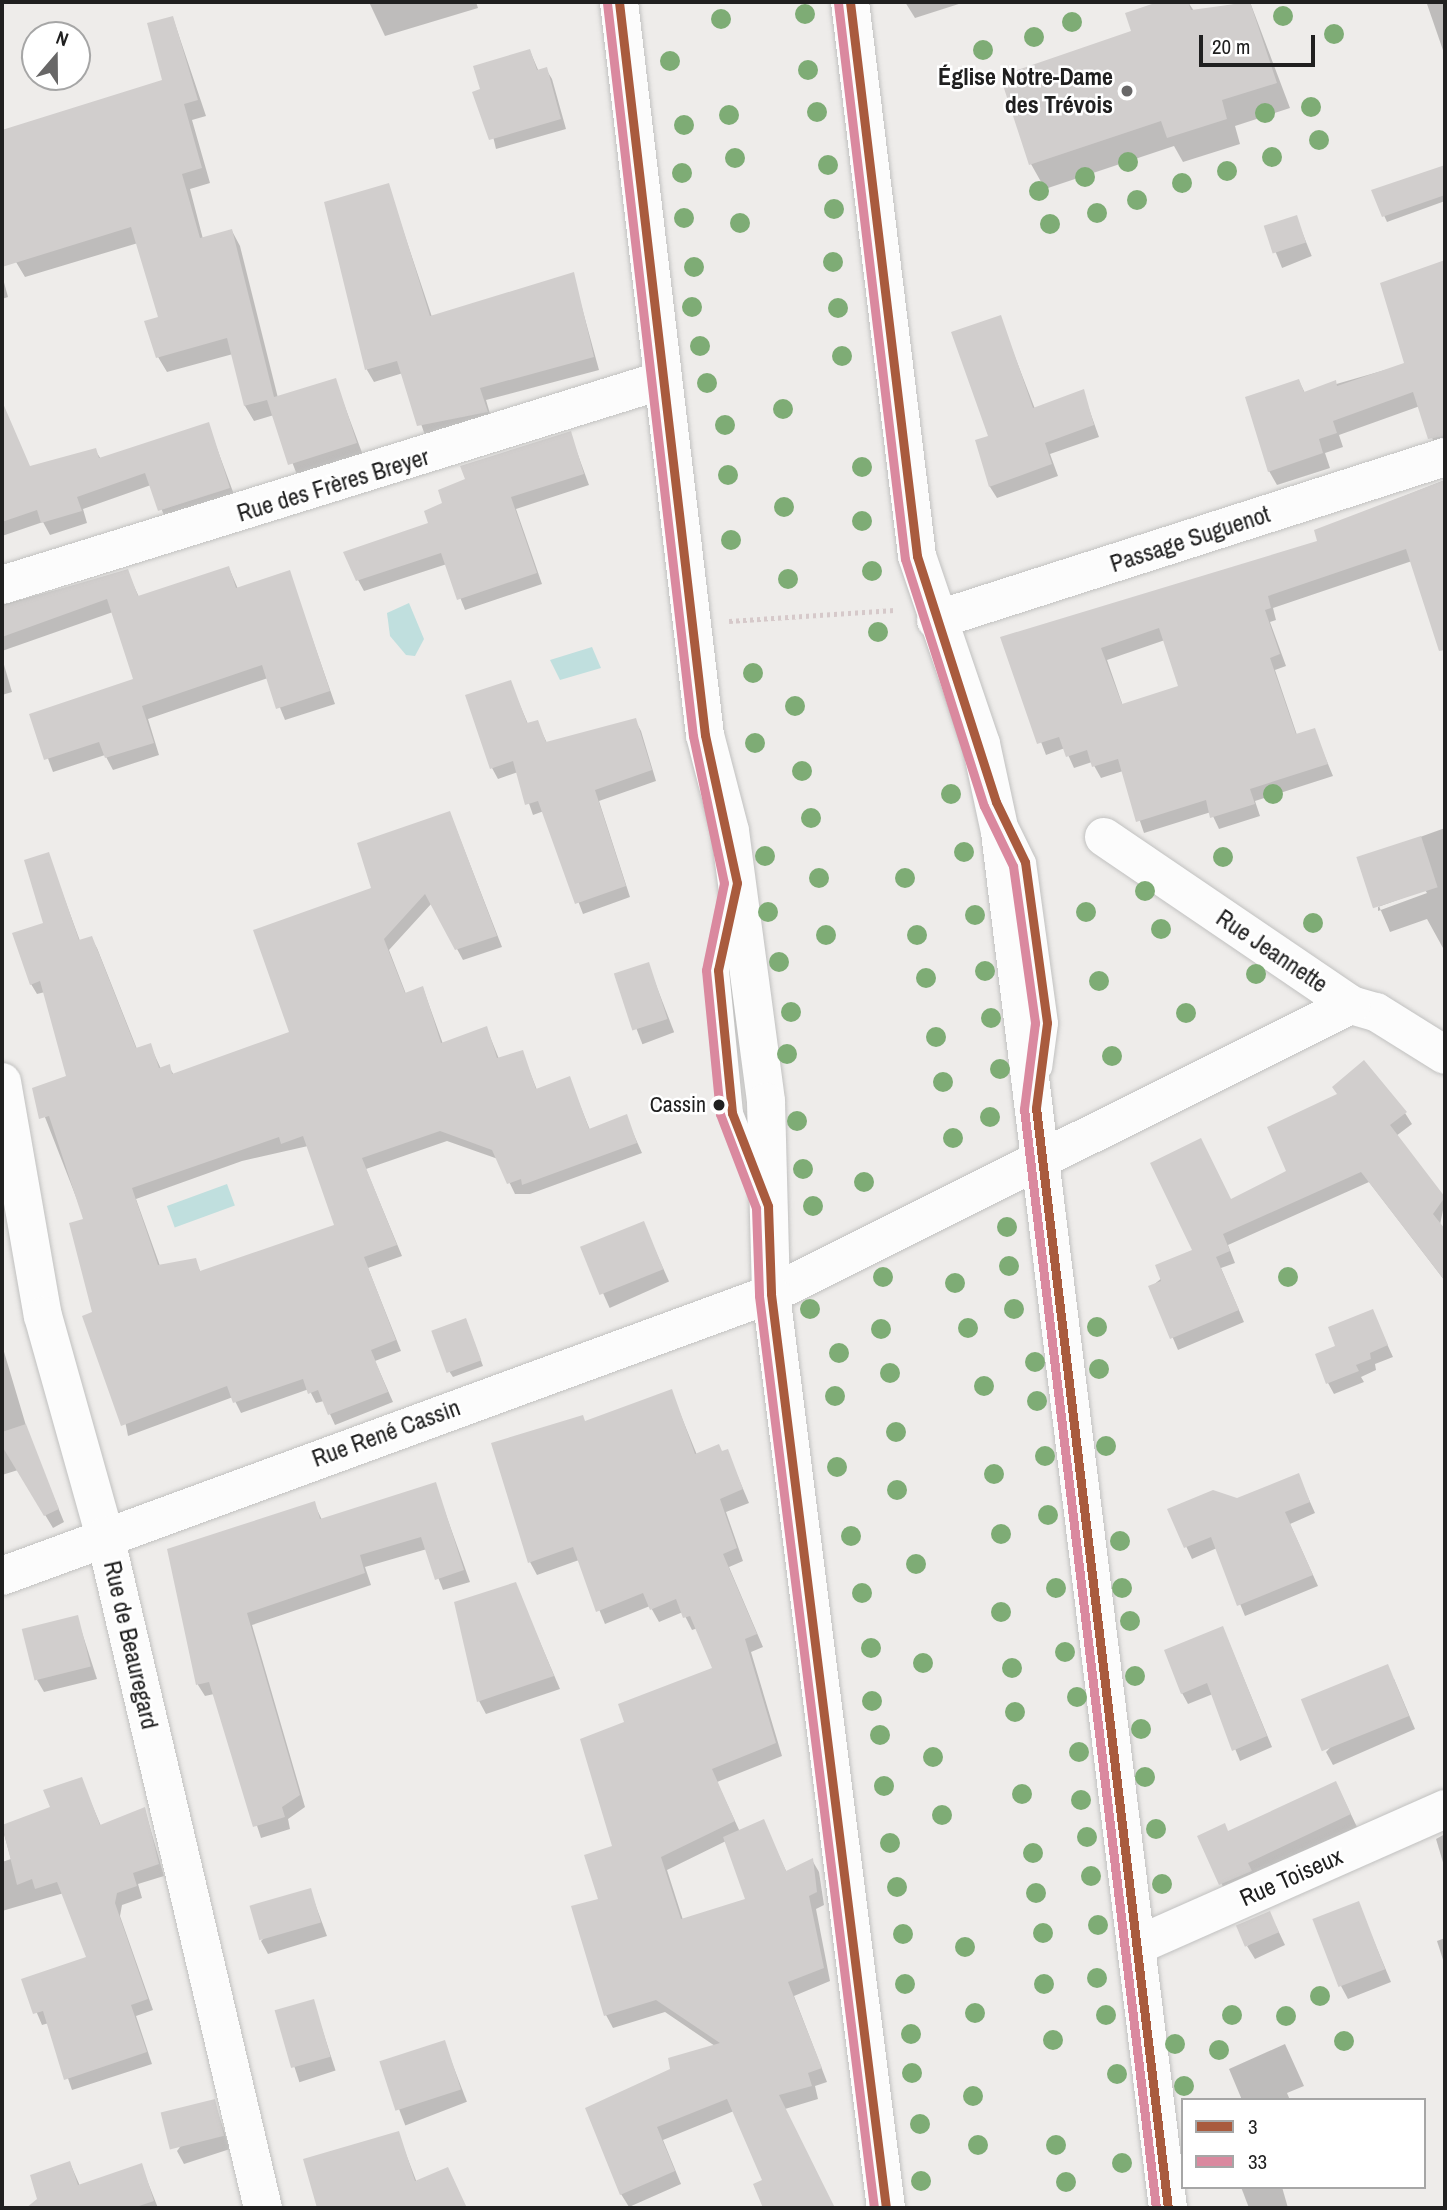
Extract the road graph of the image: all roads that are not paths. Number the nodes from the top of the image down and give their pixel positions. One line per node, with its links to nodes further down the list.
1 (619, 2): 3 (street)
2 (850, 2): 6 (street)
3 (663, 380): 5 (street, Rue des Frères Breyer); 12 (street)
4 (1445, 457): 6 (street, Passage Suguenot)
5 (2, 585)
6 (919, 615): 11 (street)
7 (1104, 837): 8 (street, Rue Jeannette)
8 (1351, 1005): 9 (street, Rue Jeannette); 11 (street, Rue René Cassin)
9 (1445, 1055)
10 (2, 1082): 13 (street, Rue de Beauregard)
11 (1042, 1157): 12 (street, Rue René Cassin); 16 (street)
12 (771, 1294): 13 (street, Rue René Cassin); 18 (street)
13 (105, 1536): 14 (street, Rue René Cassin); 17 (street, Rue de Beauregard)
14 (2, 1576)
15 (1445, 1809): 16 (street, Rue Toiseux)
16 (1136, 1946): 19 (street)
17 (263, 2208)
18 (886, 2208)
19 (1168, 2208)

